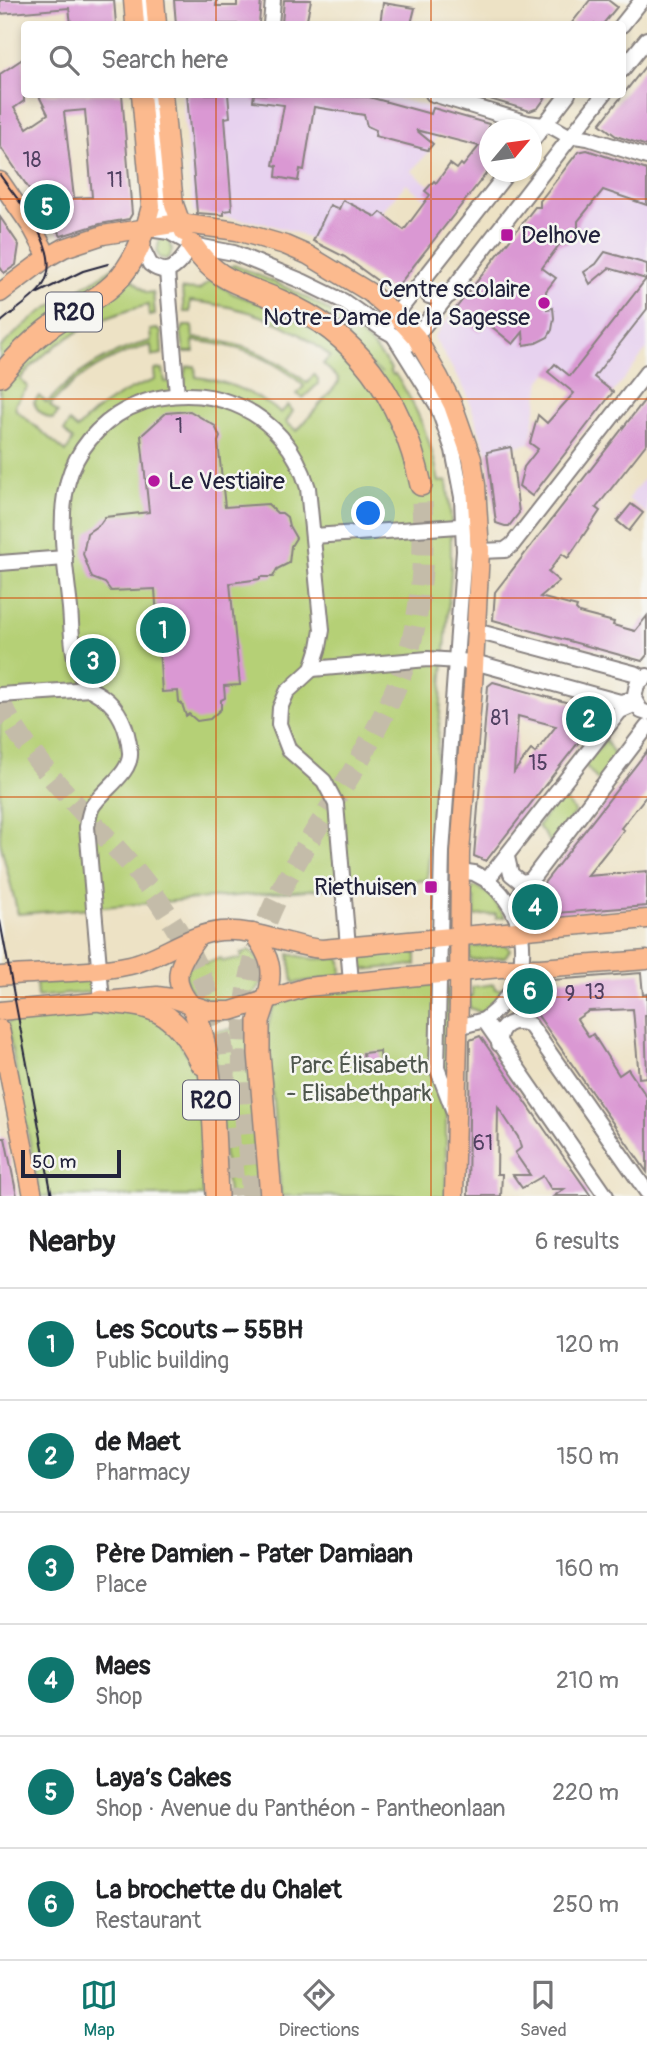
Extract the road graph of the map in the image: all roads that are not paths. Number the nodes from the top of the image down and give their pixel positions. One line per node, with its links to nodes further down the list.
1 (133, 0): 6 (main road)
2 (143, 0): 7 (street)
3 (155, 0): 8 (main road)
4 (273, 0): 9 (street)
5 (641, 3): 10 (street)
6 (135, 21)
7 (145, 21)
8 (157, 21)
9 (271, 21)
10 (625, 21)
11 (647, 38): 12 (street)
12 (626, 65)
13 (141, 98): 25 (main road, R20)
14 (151, 98): 24 (street)
15 (163, 98): 24 (main road)
16 (447, 98): 19 (street)
17 (565, 98): 19 (street)
18 (601, 98): 20 (street)
19 (543, 125): 20 (street)
20 (573, 135): 21 (street); 31 (street)
21 (647, 157)
22 (0, 181): 27 (main road)
23 (500, 182): 29 (street)
24 (171, 226): 25 (main road); 26 (main road); 32 (main road)
25 (143, 236): 27 (main road); 28 (street); 36 (highway, R20)
26 (191, 246): 28 (street); 33 (street); 38 (highway)
27 (48, 257): 30 (main road)
28 (167, 271): 37 (street)
29 (425, 277): 31 (street); 32 (street)
30 (0, 293)
31 (450, 295): 34 (street)
32 (396, 314): 33 (street); 34 (main road)
33 (389, 333): 34 (street); 39 (street)
34 (413, 340): 39 (main road)
35 (647, 372): 41 (street)
36 (0, 376)
37 (177, 395): 40 (street); 42 (street)
38 (421, 485)
39 (471, 525): 40 (street); 41 (main road); 45 (street)
40 (314, 536): 46 (street)
41 (480, 551): 44 (main road)
42 (65, 558): 43 (street); 48 (street)
43 (0, 563)
44 (476, 631): 45 (main road); 47 (street)
45 (466, 661): 46 (street); 50 (street); 53 (main road); 62 (street)
46 (312, 669): 63 (street)
47 (645, 677): 50 (street)
48 (90, 689): 49 (street); 65 (street)
49 (0, 695)
50 (639, 706): 52 (street)
51 (647, 727): 55 (street)
52 (507, 857): 54 (street); 55 (street)
53 (460, 871): 54 (street); 61 (main road)
54 (487, 880): 56 (street)
55 (528, 881): 56 (street)
56 (512, 905): 58 (street)
57 (647, 919): 58 (main road)
58 (522, 931): 61 (main road); 66 (street)
59 (253, 933): 60 (main road); 63 (main road); 72 (main road)
60 (198, 937): 65 (main road); 74 (main road)
61 (458, 938): 62 (main road); 67 (main road)
62 (439, 939): 63 (main road); 68 (street)
63 (348, 948): 70 (street)
64 (647, 960): 66 (main road)
65 (99, 968): 69 (main road); 73 (street)
66 (521, 968): 67 (main road)
67 (458, 972): 68 (main road); 77 (main road)
68 (439, 974): 70 (main road); 82 (street)
69 (0, 976)
70 (352, 982): 72 (main road)
71 (509, 994): 76 (street)
72 (266, 1000): 74 (main road); 86 (highway, R20)
73 (102, 1001): 74 (main road); 75 (main road); 81 (highway)
74 (193, 1007): 81 (highway, R20)
75 (0, 1011)
76 (484, 1020): 77 (street); 79 (street)
77 (458, 1027): 82 (main road)
78 (0, 1029): 80 (main road)
79 (499, 1044): 83 (street); 88 (street)
80 (3, 1060): 84 (main road)
81 (210, 1088): 85 (highway, R20)
82 (456, 1119): 87 (main road)
83 (647, 1192)
84 (33, 1196)
85 (217, 1196)
86 (271, 1196)
87 (454, 1196)
88 (606, 1196)

